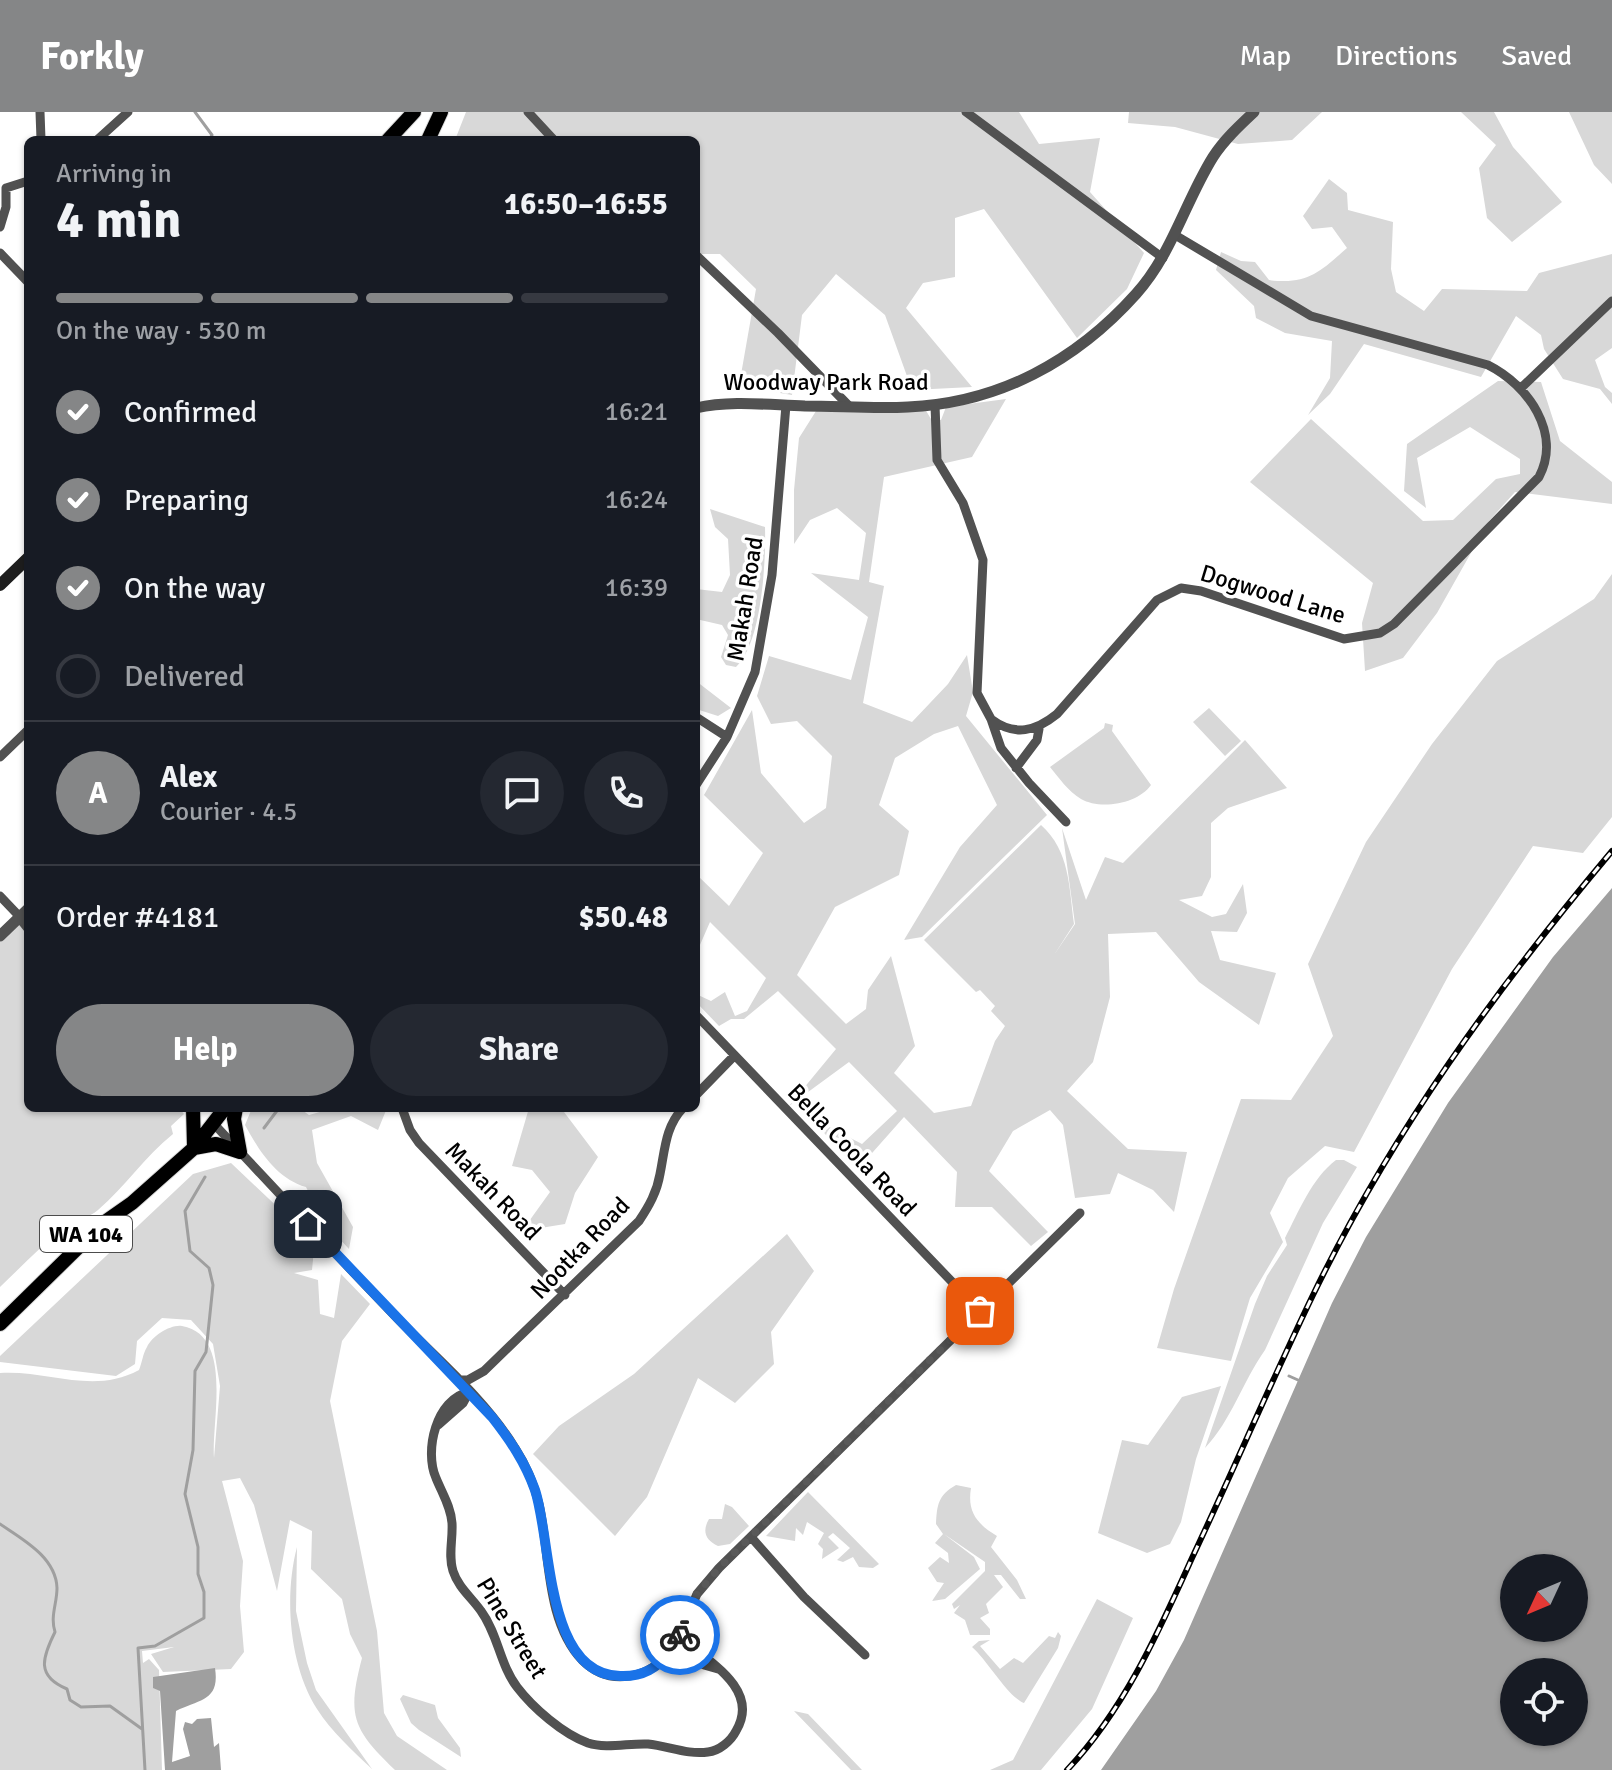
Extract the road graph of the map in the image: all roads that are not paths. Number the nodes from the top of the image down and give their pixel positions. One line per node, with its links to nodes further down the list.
1 (40, 112): 8 (street)
2 (128, 112): 9 (street)
3 (414, 112): 10 (main road)
4 (441, 112): 11 (main road)
5 (528, 112): 12 (street)
6 (966, 112): 18 (street)
7 (1254, 112): 16 (street, Woodway Park Road)
8 (41, 136)
9 (101, 136)
10 (392, 136)
11 (430, 136)
12 (550, 136)
13 (24, 182): 14 (street)
14 (3, 185): 15 (street)
15 (0, 227)
16 (1175, 235): 18 (street, Woodway Park Road); 22 (street)
17 (0, 253): 20 (street)
18 (1163, 258): 24 (street, Woodway Park Road)
19 (700, 259): 25 (street)
20 (24, 278)
21 (1612, 301): 22 (street)
22 (1521, 388): 31 (street, Dogwood Lane)
23 (786, 405): 25 (street, Woodway Park Road); 26 (street, Woodway Park Road); 33 (street, Makah Road)
24 (935, 405): 25 (street, Woodway Park Road); 29 (street)
25 (849, 406)
26 (700, 407)
27 (24, 562): 28 (main road)
28 (0, 585)
29 (991, 719): 31 (street); 35 (street)
30 (700, 720): 33 (street)
31 (1039, 729): 35 (street, Dogwood Lane)
32 (24, 734): 34 (street)
33 (727, 737): 36 (street, Makah Road)
34 (0, 757)
35 (1016, 768): 37 (street)
36 (700, 779)
37 (1066, 822)
38 (0, 896): 39 (street)
39 (24, 917)
40 (24, 919): 41 (street)
41 (0, 936)
42 (700, 1019): 43 (street, Bella Coola Road)
43 (734, 1056): 44 (street); 56 (street, Bella Coola Road)
44 (700, 1091)
45 (193, 1112): 51 (main road)
46 (222, 1112): 50 (main road, WA 104)
47 (235, 1112): 52 (main road)
48 (403, 1112): 55 (street, Makah Road)
49 (679, 1112): 55 (street, Nootka Road)
50 (214, 1124): 51 (main road, WA 104); 52 (street)
51 (194, 1148): 52 (main road); 53 (main road, WA 104)
52 (240, 1152): 59 (street)
53 (178, 1161): 57 (main road, WA 104); 58 (main road, WA 104)
54 (1080, 1213): 56 (street)
55 (565, 1295): 59 (street, Nootka Road)
56 (980, 1311): 61 (street)
57 (0, 1315)
58 (0, 1324)
59 (457, 1380): 60 (street)
60 (469, 1392): 62 (street); 62 (street, Pine Street)
61 (751, 1537): 62 (street); 63 (street)
62 (679, 1645)
63 (865, 1655)

